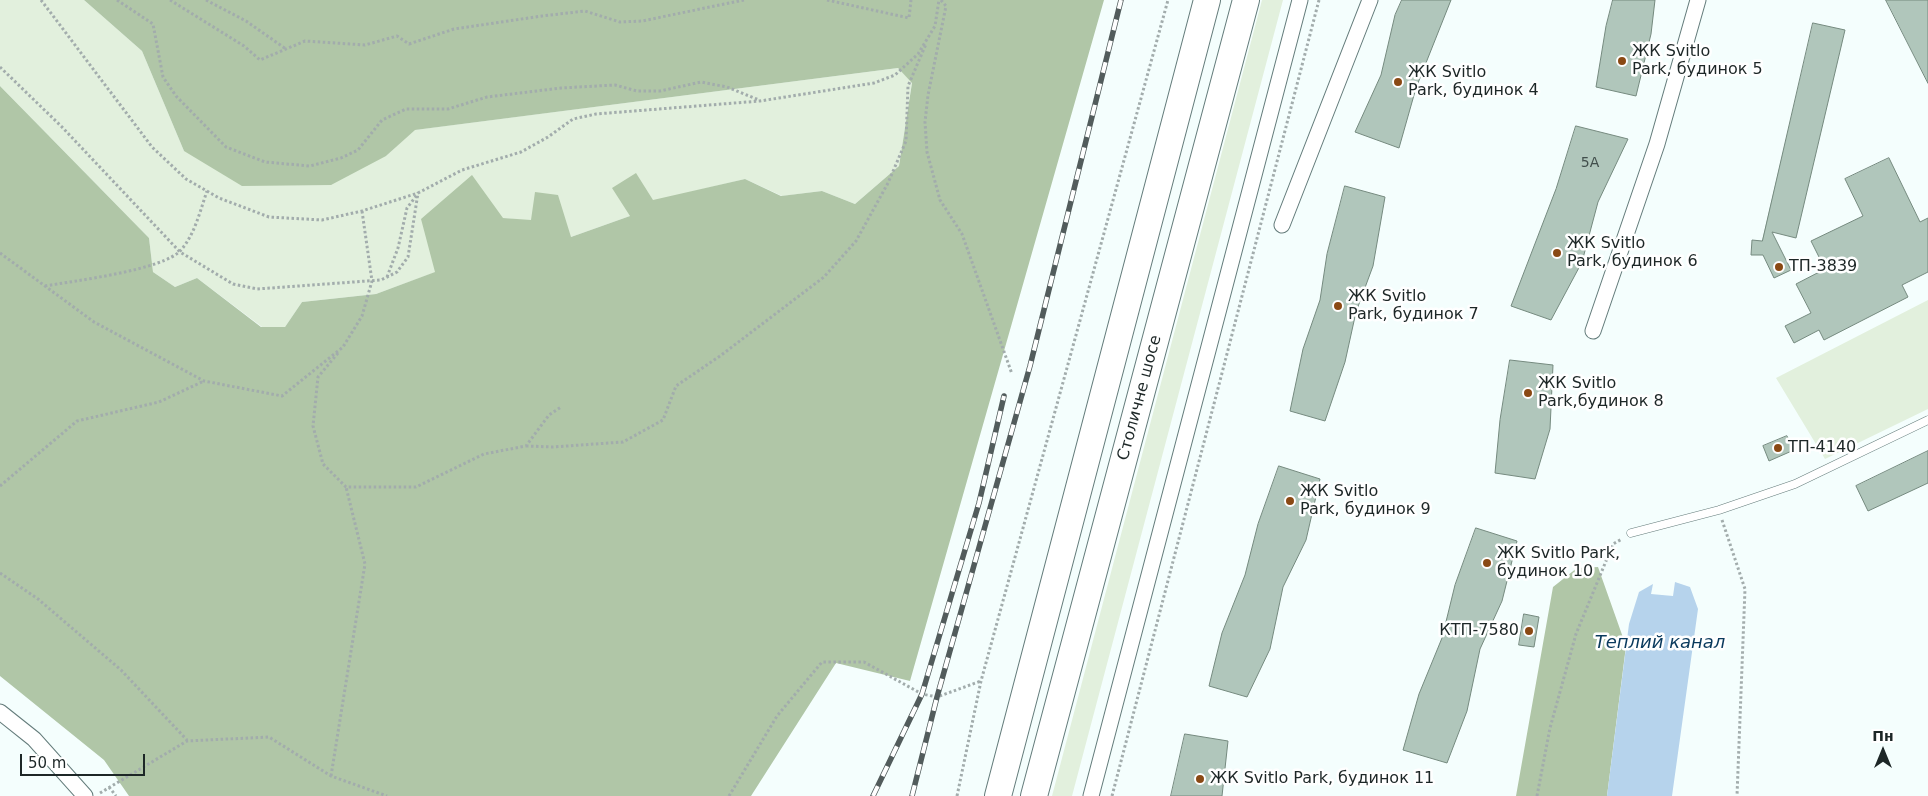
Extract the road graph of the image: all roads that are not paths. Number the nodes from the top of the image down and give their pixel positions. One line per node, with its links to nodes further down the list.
1 (1207, 0): 12 (highway)
2 (1246, 0): 13 (highway, Столичне шосе)
3 (1300, 0): 14 (street)
4 (1370, 0): 6 (street)
5 (1698, 0): 7 (street)
6 (1282, 225)
7 (1593, 331)
8 (1928, 420): 9 (lane)
9 (1631, 533)
10 (0, 712): 11 (street)
11 (85, 796)
12 (998, 796)
13 (1034, 796)
14 (1092, 796)

